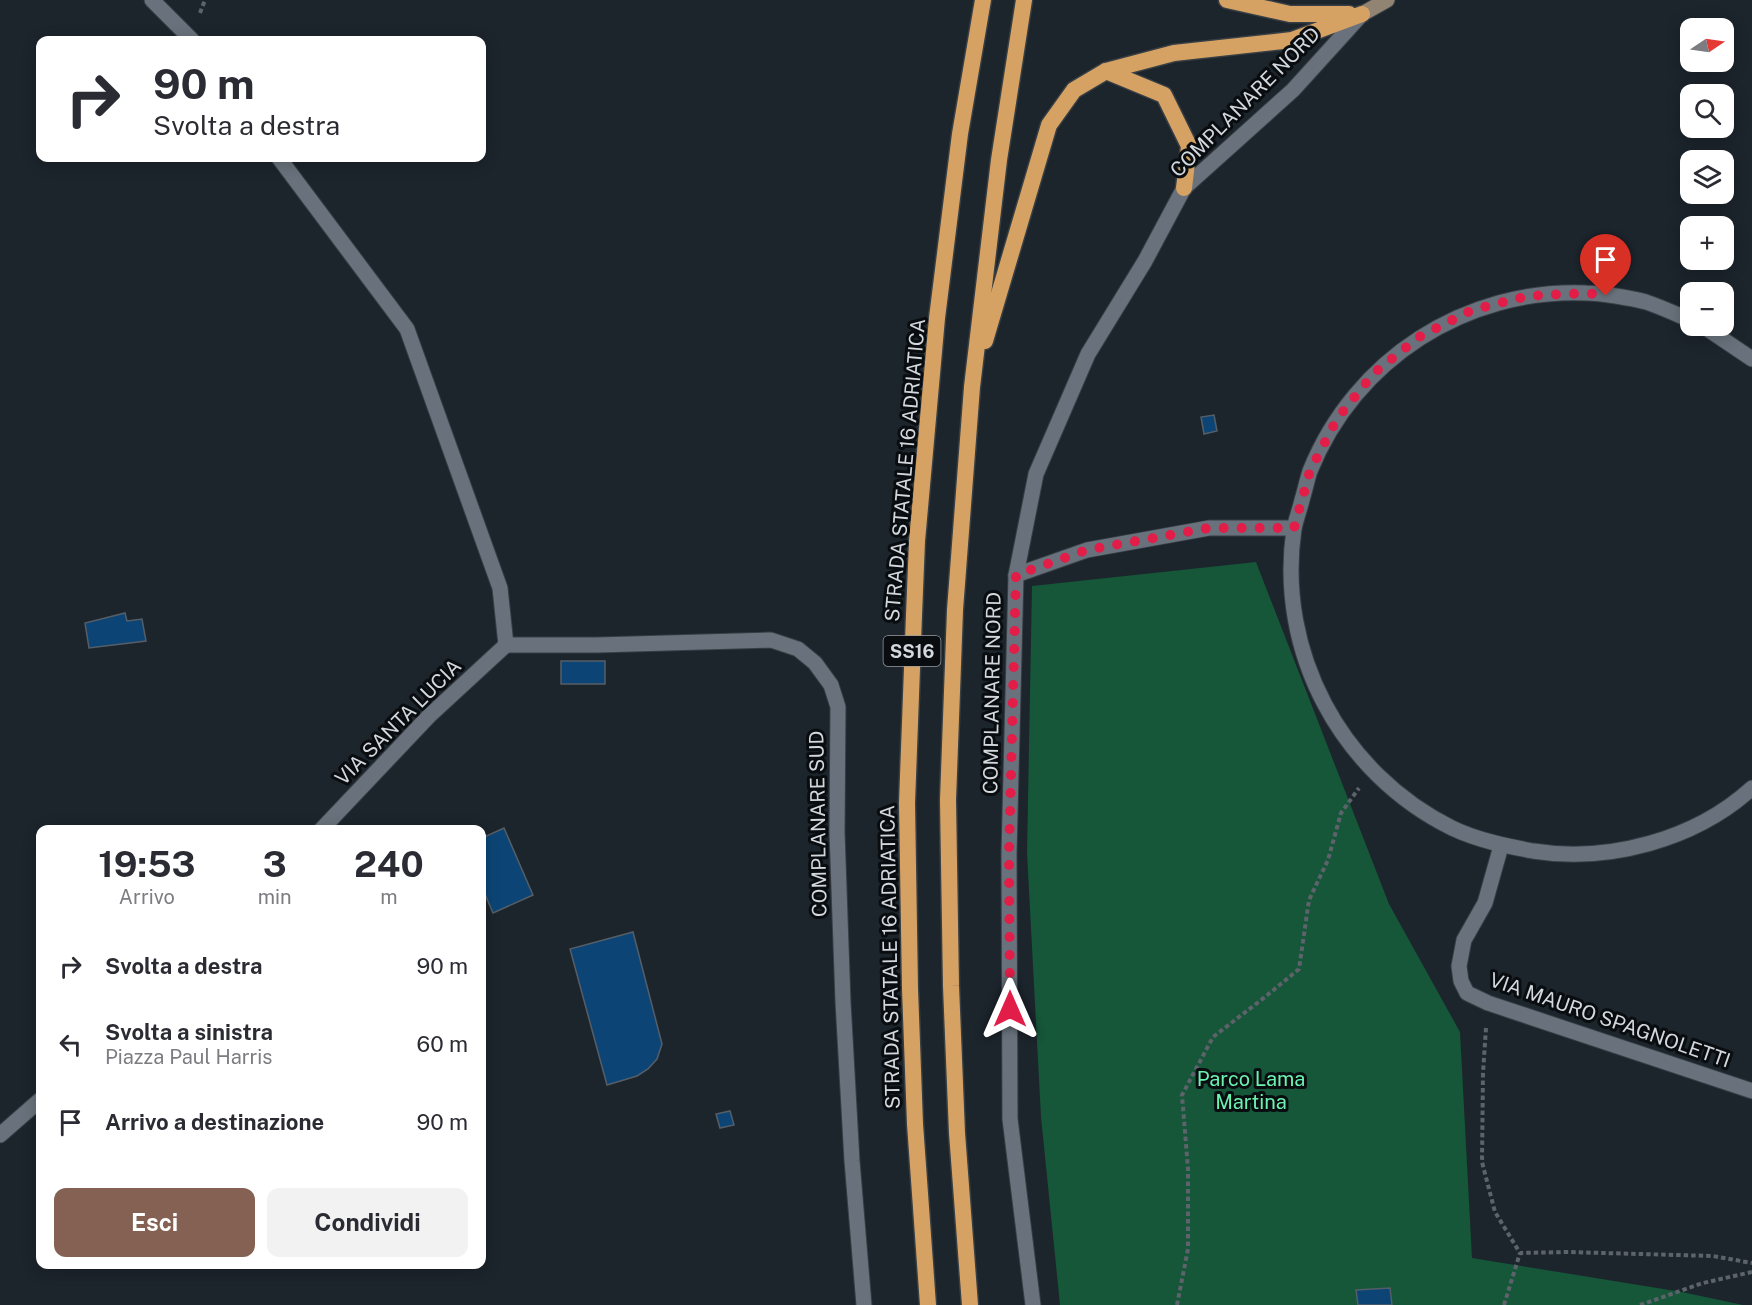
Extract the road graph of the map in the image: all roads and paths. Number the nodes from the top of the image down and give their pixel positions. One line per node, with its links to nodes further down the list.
1 (152, 0): 7 (street)
2 (983, 0): 30 (highway, STRADA STATALE 16 ADRIATICA / SS16)
3 (1024, 0): 14 (highway, SS16)
4 (1227, 0): 6 (highway)
5 (1387, 0): 6 (main road)
6 (1362, 14): 8 (highway); 10 (street, COMPLANARE NORD)
7 (188, 36)
8 (1106, 71): 10 (highway); 14 (highway)
9 (282, 162): 17 (street)
10 (1184, 188): 16 (street, COMPLANARE NORD)
11 (1680, 316): 15 (street)
12 (1718, 336): 13 (street)
13 (1752, 359)
14 (972, 387): 31 (highway, SS16)
15 (1294, 528): 16 (street); 18 (street)
16 (1016, 575): 32 (street, COMPLANARE NORD)
17 (506, 645): 20 (street, VIA SANTA LUCIA); 29 (street, COMPLANARE SUD)
18 (1371, 771): 21 (street); 33 (path)
19 (1752, 788): 21 (street)
20 (326, 825)
21 (1501, 846): 22 (street, VIA MAURO SPAGNOLETTI)
22 (1488, 1003): 23 (street, VIA MAURO SPAGNOLETTI); 26 (path)
23 (1752, 1091)
24 (36, 1104): 25 (street)
25 (0, 1135)
26 (1520, 1253): 27 (path); 34 (path)
27 (1752, 1263)
28 (1752, 1272): 35 (path)
29 (864, 1305)
30 (928, 1305)
31 (970, 1305)
32 (1033, 1305)
33 (1177, 1305)
34 (1504, 1305)
35 (1641, 1305)

